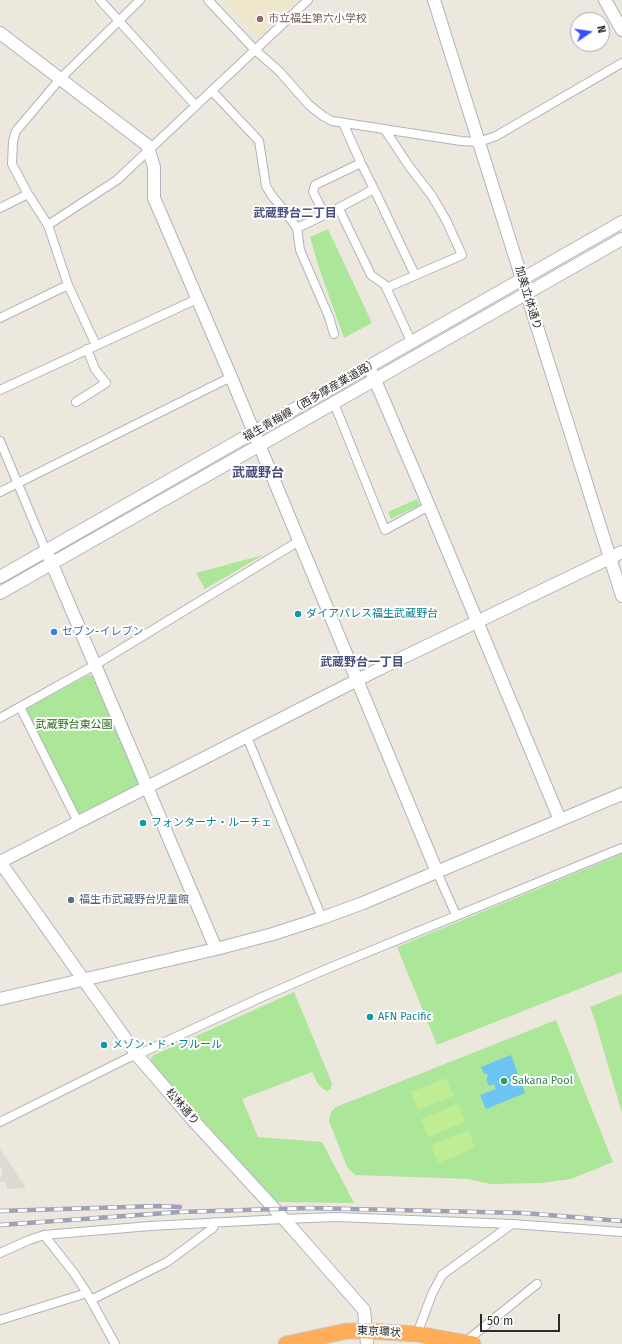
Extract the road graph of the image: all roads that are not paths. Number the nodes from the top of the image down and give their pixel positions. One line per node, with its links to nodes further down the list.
1 (100, 0): 7 (street)
2 (140, 0): 7 (street)
3 (208, 0): 10 (street)
4 (308, 0): 10 (street)
5 (434, 0): 17 (street, 加美立体通り)
6 (605, 0): 8 (street)
7 (119, 20): 12 (street); 14 (street)
8 (622, 30)
9 (0, 33): 12 (street)
10 (256, 50): 13 (street); 15 (street)
11 (622, 63): 17 (street)
12 (60, 79): 18 (street); 21 (street)
13 (212, 91): 14 (street); 27 (street)
14 (196, 106): 18 (street)
15 (343, 123): 16 (street); 19 (street)
16 (385, 130): 17 (street); 29 (street)
17 (478, 142): 30 (street, 加美立体通り)
18 (149, 150): 26 (street); 34 (street)
19 (361, 163): 20 (street); 24 (street)
20 (374, 189): 23 (street); 29 (street)
21 (28, 194): 22 (street); 26 (street)
22 (0, 208)
23 (339, 209): 24 (street); 32 (street)
24 (325, 215): 27 (street)
25 (622, 222): 30 (street, 福生青梅線（西多摩産業道路）)
26 (48, 225): 31 (street)
27 (297, 228): 36 (street)
28 (622, 239): 33 (street, 福生青梅線（西多摩産業道路）)
29 (415, 275): 32 (street)
30 (521, 279): 33 (street, 加美立体通り); 37 (street, 福生青梅線（西多摩産業道路）)
31 (68, 285): 35 (street); 38 (street)
32 (386, 288): 37 (street)
33 (526, 294): 42 (street, 福生青梅線（西多摩産業道路）); 55 (street, 加美立体通り)
34 (197, 299): 38 (street); 41 (street)
35 (0, 318)
36 (334, 334)
37 (411, 341): 40 (street, 福生青梅線（西多摩産業道路）)
38 (96, 344): 39 (street)
39 (87, 349): 43 (street); 44 (street)
40 (369, 366): 42 (street); 46 (street, 福生青梅線（西多摩産業道路）)
41 (231, 377): 46 (street); 49 (street)
42 (375, 380): 45 (street, 福生青梅線（西多摩産業道路）); 51 (street)
43 (0, 390)
44 (76, 402)
45 (334, 403): 48 (street, 福生青梅線（西多摩産業道路）); 51 (street)
46 (254, 433): 48 (street); 53 (street, 福生青梅線（西多摩産業道路）)
47 (0, 441): 49 (street)
48 (260, 446): 52 (street); 56 (street, 福生青梅線（西多摩産業道路）)
49 (17, 483): 50 (street); 53 (street)
50 (0, 492)
51 (429, 506): 60 (street)
52 (299, 541): 61 (street); 62 (street)
53 (46, 551): 56 (street); 57 (street, 福生青梅線（西多摩産業道路）)
54 (622, 552): 55 (street)
55 (610, 558): 59 (street, 加美立体通り); 60 (street)
56 (52, 563): 58 (street, 福生青梅線（西多摩産業道路）); 61 (street)
57 (0, 577)
58 (0, 593)
59 (622, 596)
60 (478, 621): 62 (street); 68 (street)
61 (95, 665): 63 (street); 66 (street)
62 (357, 680): 65 (street); 72 (street)
63 (20, 707): 64 (street); 69 (street)
64 (0, 718)
65 (247, 737): 66 (street); 74 (street)
66 (146, 786): 69 (street); 75 (street)
67 (622, 794): 68 (street)
68 (560, 820): 72 (street)
69 (78, 822): 71 (street)
70 (622, 848): 73 (street)
71 (0, 862): 76 (street, 松林通り)
72 (437, 872): 73 (street); 74 (street)
73 (456, 916): 78 (street)
74 (322, 918): 75 (street)
75 (216, 949): 76 (street)
76 (83, 980): 77 (street); 78 (street, 松林通り)
77 (0, 999)
78 (137, 1055): 79 (street); 80 (street, 松林通り)
79 (0, 1122)
80 (283, 1219): 81 (street); 82 (street); 90 (street, 松林通り)
81 (215, 1222): 84 (street); 87 (street)
82 (512, 1224): 83 (street); 89 (street)
83 (622, 1232)
84 (44, 1236): 85 (street); 87 (street)
85 (0, 1253)
86 (537, 1284): 91 (street)
87 (89, 1296): 88 (street); 92 (street)
88 (0, 1320)
89 (417, 1334): 90 (highway, 東京環状); 91 (highway, 東京環状)
90 (366, 1337): 93 (highway, 東京環状)
91 (469, 1343)
92 (115, 1344)
93 (286, 1344)

